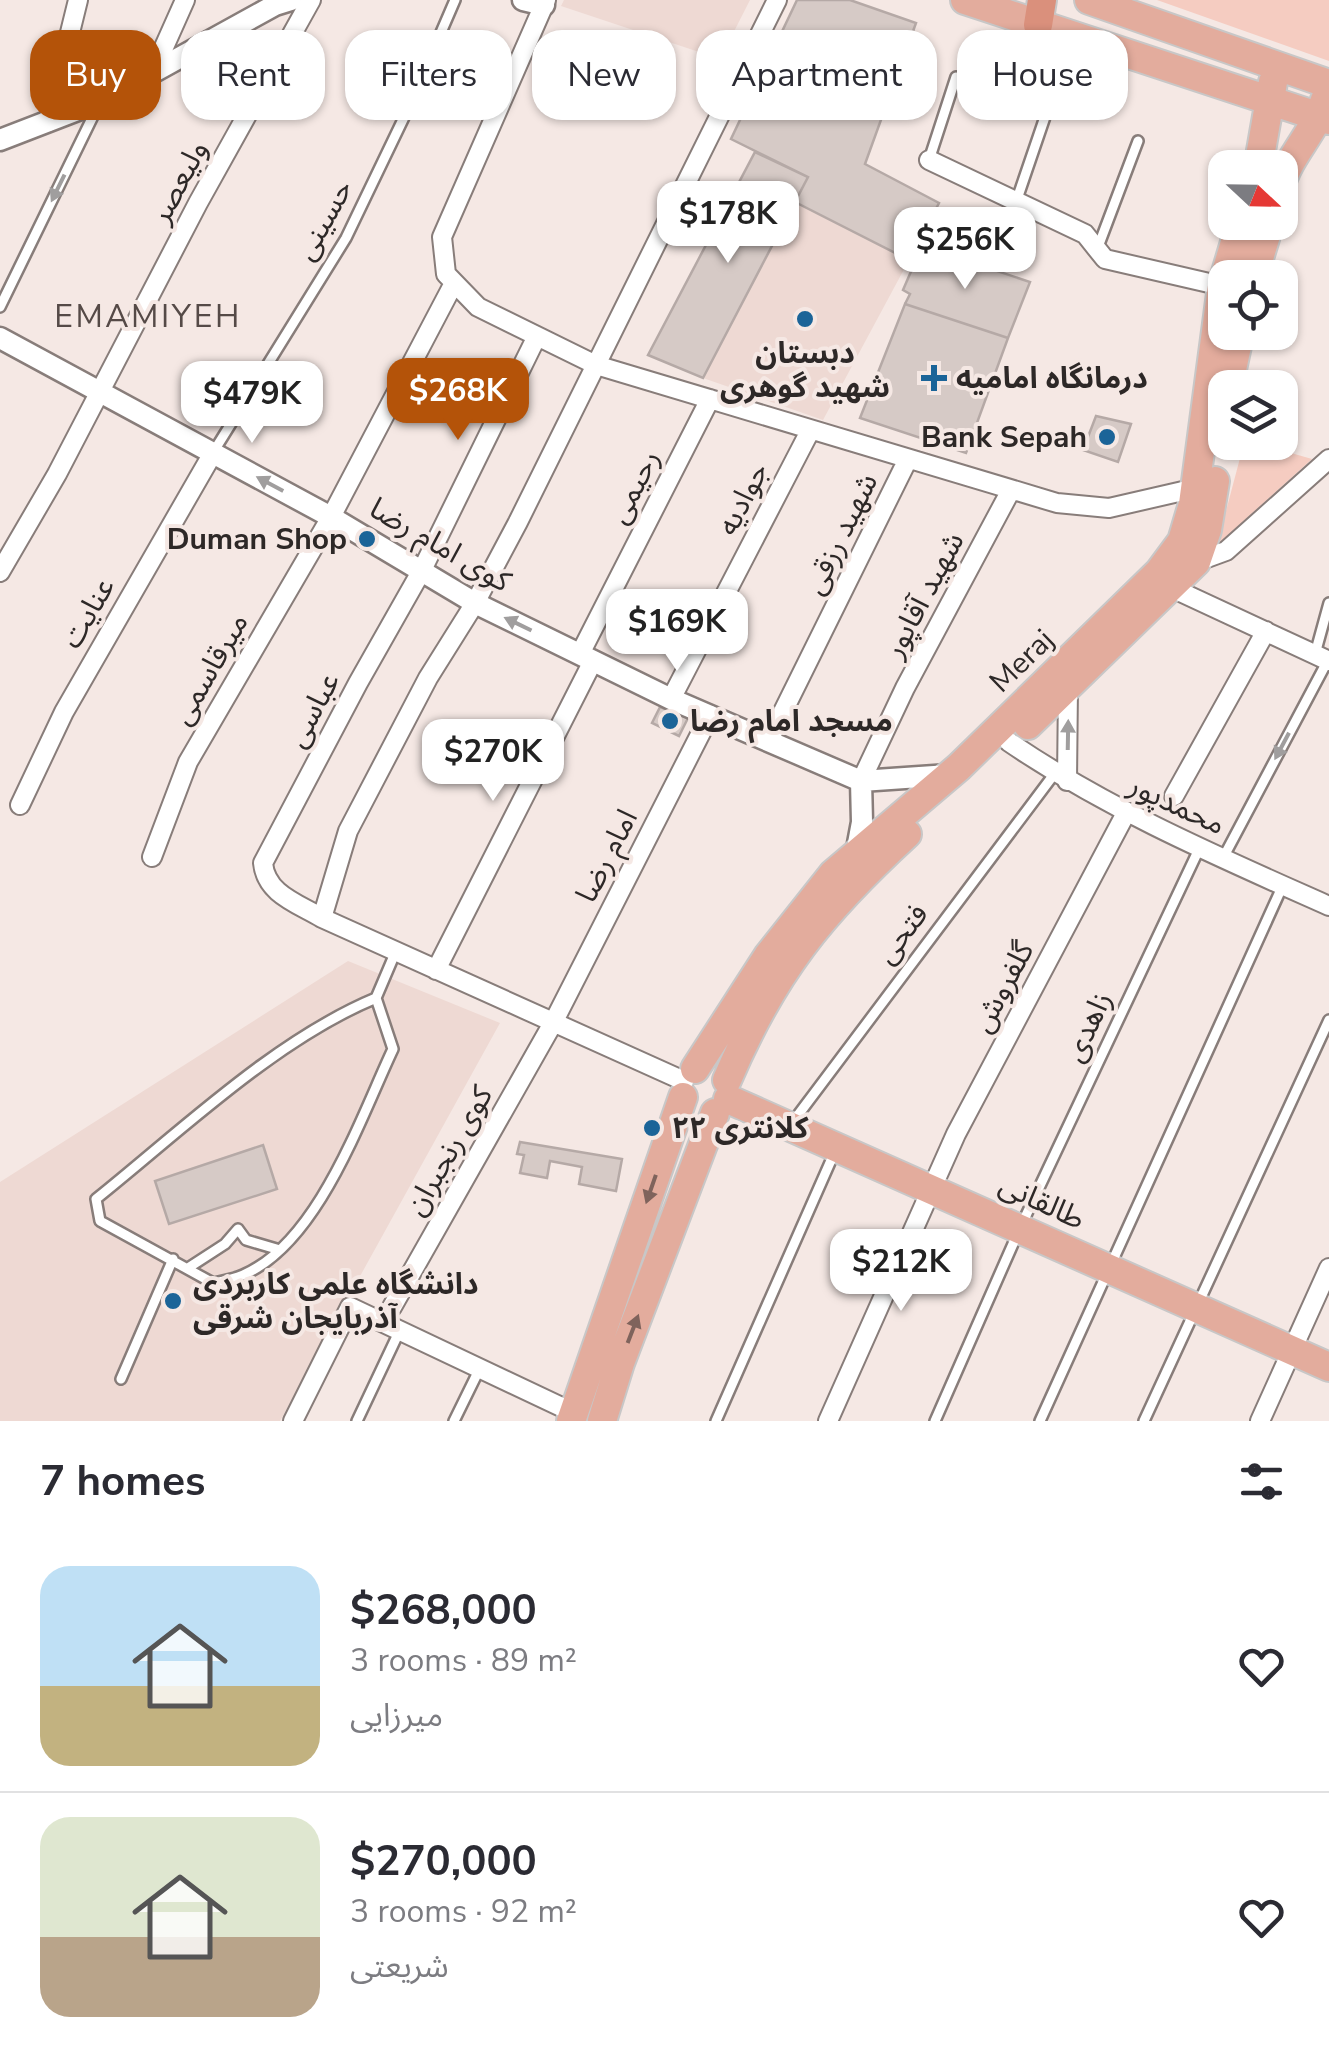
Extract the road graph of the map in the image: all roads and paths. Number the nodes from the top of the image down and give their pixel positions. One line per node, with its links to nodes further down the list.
1 (78, 0): 22 (street)
2 (184, 0): 12 (street)
3 (291, 0): 14 (street)
4 (311, 0): 37 (street, ولیعصر)
5 (455, 0): 41 (lane, حسینی)
6 (523, 0): 10 (street)
7 (778, 0): 36 (street)
8 (964, 0): 11 (main road)
9 (1089, 0): 13 (main road)
10 (545, 3): 30 (street)
11 (1040, 12): 17 (main road)
12 (161, 53)
13 (1278, 67): 16 (main road); 17 (main road)
14 (161, 69)
15 (956, 77): 27 (lane)
16 (1329, 85): 18 (main road)
17 (1268, 100): 18 (main road); 25 (main road)
18 (1324, 118): 26 (main road)
19 (53, 120): 22 (street)
20 (90, 120): 32 (lane, one-way to 32)
21 (1044, 120): 28 (lane)
22 (48, 122): 23 (street)
23 (0, 140)
24 (1138, 141): 29 (lane)
25 (1270, 150)
26 (1293, 150)
27 (929, 160): 28 (street)
28 (1016, 202): 29 (street)
29 (1098, 250): 31 (street)
30 (454, 283): 33 (street); 47 (street)
31 (1208, 283)
32 (0, 307)
33 (537, 336): 36 (street); 49 (street, عباسی)
34 (0, 338): 37 (street, کوی امام رضا)
35 (1214, 350): 45 (main road, Meraj)
36 (596, 365): 38 (street); 52 (street)
37 (101, 392): 41 (street, کوی امام رضا); 50 (street, ولیعصر)
38 (710, 399): 39 (street); 55 (street, رحیمی)
39 (810, 431): 42 (street); 58 (street, جوادیه)
40 (1329, 445): 44 (lane)
41 (213, 453): 47 (street, کوی امام رضا, one-way to 41); 66 (street, عنایت)
42 (908, 458): 46 (street); 60 (street, شهید رزقی)
43 (1218, 460): 48 (main road, Meraj)
44 (1326, 462): 48 (street)
45 (1196, 488): 46 (street); 62 (main road, Meraj)
46 (1011, 490): 64 (street, شهید آقاپور)
47 (331, 517): 49 (street, کوی امام رضا); 70 (street, میرقاسمی)
48 (1196, 562): 51 (main road, Meraj)
49 (422, 570): 52 (street, کوی امام رضا); 74 (street, عباسی)
50 (0, 572)
51 (1172, 588): 54 (street); 57 (main road, Meraj)
52 (475, 603): 55 (street, کوی امام رضا, one-way to 52); 74 (street)
53 (1329, 603): 56 (lane)
54 (1266, 632): 56 (street); 65 (street)
55 (586, 658): 58 (street, کوی امام رضا); 76 (street, رحیمی)
56 (1324, 658): 71 (lane, one-way to 71)
57 (1068, 688): 61 (main road, Meraj); 63 (street, one-way to 57)
58 (671, 699): 59 (street, کوی امام رضا)
59 (710, 715): 60 (street, کوی امام رضا); 79 (street, امام رضا)
60 (770, 740): 64 (street, کوی امام رضا)
61 (1009, 742): 63 (street, محمدپور); 81 (main road, Meraj)
62 (950, 775): 64 (street); 69 (main road, Meraj)
63 (1061, 777): 67 (street, محمدپور); 82 (lane, فتحی)
64 (861, 781): 69 (street)
65 (1174, 796)
66 (20, 804)
67 (1126, 813): 68 (street, محمدپور); 84 (street, گلفروش)
68 (1200, 847): 71 (street, محمدپور); 85 (lane, زاهدی)
69 (856, 854): 80 (main road, Meraj)
70 (152, 857)
71 (1224, 858): 72 (street, محمدپور)
72 (1283, 885): 73 (street, محمدپور); 89 (lane)
73 (1329, 906)
74 (322, 918): 75 (street)
75 (396, 951): 76 (street); 77 (lane)
76 (436, 970): 79 (street)
77 (376, 998): 86 (lane); 87 (lane)
78 (1329, 1020): 92 (lane)
79 (553, 1023): 80 (street); 91 (street, کوی رنجبران)
80 (687, 1083): 81 (main road); 81 (main road); 98 (main road, Meraj, one-way to 98)
81 (723, 1097): 82 (main road, طالقانی); 102 (main road, Meraj, one-way to 81)
82 (790, 1126): 83 (main road, طالقانی)
83 (837, 1146): 84 (main road, طالقانی); 103 (lane)
84 (931, 1188): 85 (main road, طالقانی); 104 (street, گلفروش)
85 (1020, 1228): 89 (main road, طالقانی); 105 (lane, زاهدی)
86 (280, 1250): 88 (lane); 88 (lane)
87 (173, 1259): 88 (lane); 97 (lane)
88 (188, 1268)
89 (1108, 1268): 92 (main road, طالقانی); 106 (lane)
90 (1329, 1268): 94 (street)
91 (392, 1307)
92 (1196, 1307): 94 (main road, طالقانی); 107 (lane)
93 (400, 1330): 96 (street); 99 (street); 100 (lane)
94 (1293, 1350): 95 (main road, طالقانی); 108 (street)
95 (1329, 1366)
96 (480, 1368): 98 (street); 101 (lane)
97 (121, 1380)
98 (572, 1417)
99 (293, 1421)
100 (357, 1421)
101 (454, 1421)
102 (602, 1421)
103 (716, 1421)
104 (828, 1421)
105 (935, 1421)
106 (1040, 1421)
107 (1144, 1421)
108 (1260, 1421)

